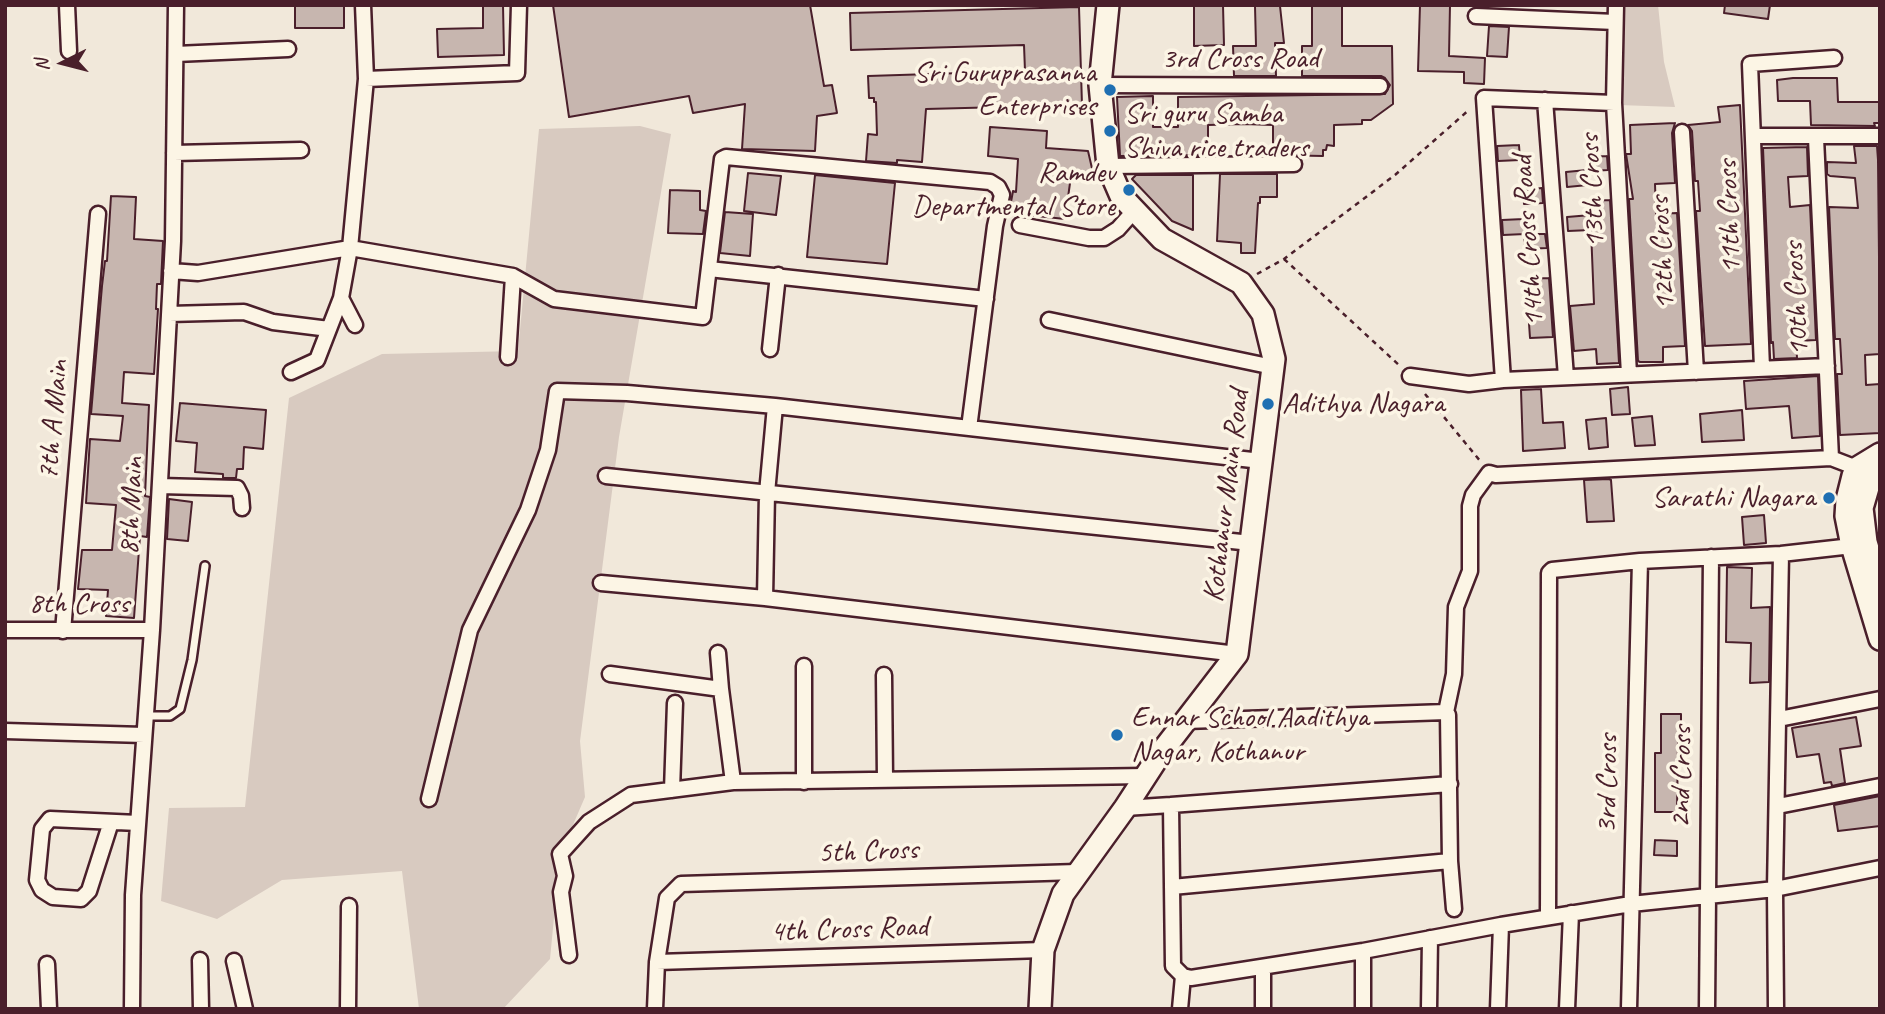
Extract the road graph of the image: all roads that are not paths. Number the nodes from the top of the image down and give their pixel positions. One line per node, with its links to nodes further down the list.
1 (67, 5): 10 (street)
2 (176, 5): 11 (street, 8th Main)
3 (363, 5): 13 (street)
4 (519, 5): 13 (street)
5 (1108, 5): 14 (street, Kothanur Main Road)
6 (1616, 5): 8 (street, 13th Cross)
7 (1476, 16): 8 (street)
8 (1615, 22): 17 (street, 13th Cross)
9 (288, 49): 11 (street)
10 (69, 51)
11 (176, 54): 23 (street, 8th Main)
12 (1834, 58): 19 (street, 11th Cross)
13 (366, 79): 29 (street)
14 (1100, 85): 15 (street, 3rd Cross Road); 25 (street, Kothanur Main Road)
15 (1380, 86)
16 (1545, 100): 17 (street); 49 (street, 14th Cross Road); 50 (street)
17 (1614, 103): 47 (street, 13th Cross)
18 (1682, 132): 46 (street, 12th Cross)
19 (1753, 136): 21 (street); 44 (street, 11th Cross)
20 (1880, 136): 21 (street)
21 (1816, 138): 42 (street, 10th Cross)
22 (301, 150): 23 (street)
23 (174, 153): 31 (street, 8th Main)
24 (1294, 164): 25 (street)
25 (1108, 166): 26 (street, Kothanur Main Road)
26 (1133, 211): 28 (street); 43 (street, Kothanur Main Road)
27 (98, 214): 72 (street, 7th A Main)
28 (1020, 225)
29 (351, 248): 31 (street); 33 (street); 34 (street)
30 (709, 269): 32 (street); 33 (street); 35 (street)
31 (172, 271): 36 (street, 8th Main)
32 (778, 275): 35 (street); 40 (street)
33 (513, 276): 41 (street)
34 (341, 298): 38 (street); 39 (street)
35 (986, 299): 52 (street)
36 (169, 314): 39 (street); 58 (street, 8th Main)
37 (1049, 320): 43 (street)
38 (355, 325)
39 (329, 329): 45 (street)
40 (770, 349)
41 (508, 357)
42 (1827, 366): 44 (street); 54 (street, 10th Cross)
43 (1273, 367): 55 (street, Kothanur Main Road)
44 (1762, 368): 46 (street)
45 (291, 372)
46 (1696, 372): 47 (street)
47 (1629, 374): 49 (street)
48 (1410, 376): 50 (street)
49 (1566, 377): 50 (street)
50 (1503, 380)
51 (775, 406): 52 (street); 59 (street); 95 (street)
52 (970, 428): 55 (street)
53 (1880, 454): 56 (street)
54 (1831, 458): 56 (street); 82 (street)
55 (1261, 461): 61 (street, Kothanur Main Road)
56 (1870, 474): 62 (street); 68 (street)
57 (606, 476): 59 (street)
58 (160, 486): 60 (street); 71 (street, 8th Main)
59 (767, 493): 61 (street); 69 (street)
60 (242, 508)
61 (1251, 543): 75 (street, Kothanur Main Road)
62 (1852, 546): 63 (street); 73 (street)
63 (1781, 554): 64 (street); 84 (street)
64 (1711, 557): 65 (street); 106 (street, 2nd Cross)
65 (1640, 561): 107 (street, 3rd Cross); 111 (street)
66 (205, 566): 83 (lane)
67 (601, 583): 69 (street)
68 (1880, 589)
69 (765, 598): 75 (street)
70 (5, 629): 72 (street, 8th Cross)
71 (152, 630): 72 (street, 8th Cross); 83 (street, 8th Main)
72 (63, 631)
73 (1880, 639)
74 (718, 653): 79 (street)
75 (1237, 654): 85 (street)
76 (804, 667): 91 (street)
77 (610, 674): 79 (street)
78 (884, 676): 89 (street)
79 (721, 689): 90 (street)
80 (1880, 699): 84 (street)
81 (675, 703): 94 (street)
82 (1446, 712): 85 (street); 92 (street)
83 (145, 716): 87 (street, 8th Main)
84 (1779, 719): 97 (street)
85 (1186, 721): 88 (street)
86 (5, 731): 87 (street)
87 (144, 735): 100 (street, 8th Main)
88 (1146, 776): 89 (street); 98 (street)
89 (886, 780): 91 (street)
90 (733, 782): 91 (street); 94 (street)
91 (804, 782)
92 (1450, 784): 96 (street); 101 (street)
93 (1880, 786): 97 (street)
94 (672, 790): 116 (street)
95 (429, 799)
96 (1171, 805): 98 (street); 104 (street)
97 (1778, 806): 105 (street)
98 (1125, 808): 103 (street)
99 (111, 822): 99 (street); 100 (street)
100 (138, 823): 125 (street, 8th Main)
101 (1450, 861): 104 (street); 109 (street)
102 (1880, 868): 105 (street)
103 (1077, 872): 114 (street); 119 (street, 5th Cross)
104 (1172, 887): 122 (street)
105 (1775, 889): 106 (street); 138 (street)
106 (1706, 896): 107 (street); 123 (street, 2nd Cross)
107 (1632, 904): 110 (street); 137 (street, 3rd Cross)
108 (349, 906): 128 (street)
109 (1454, 909)
110 (1571, 913): 111 (street); 136 (street)
111 (1548, 917): 112 (street)
112 (1501, 925): 113 (street); 135 (street)
113 (1430, 938): 115 (street); 134 (street)
114 (1043, 950): 119 (street, 4th Cross Road); 130 (street)
115 (1363, 951): 121 (street); 133 (street)
116 (569, 956)
117 (200, 960): 126 (street)
118 (234, 961): 127 (street)
119 (657, 962): 129 (street)
120 (47, 964): 124 (street)
121 (1264, 967): 122 (street); 132 (street)
122 (1183, 976): 131 (street)
123 (1707, 1003)
124 (49, 1009)
125 (132, 1009)
126 (201, 1009)
127 (245, 1009)
128 (348, 1009)
129 (655, 1009)
130 (1040, 1009)
131 (1180, 1009)
132 (1263, 1009)
133 (1363, 1009)
134 (1429, 1009)
135 (1498, 1009)
136 (1567, 1009)
137 (1629, 1009)
138 (1776, 1009)

